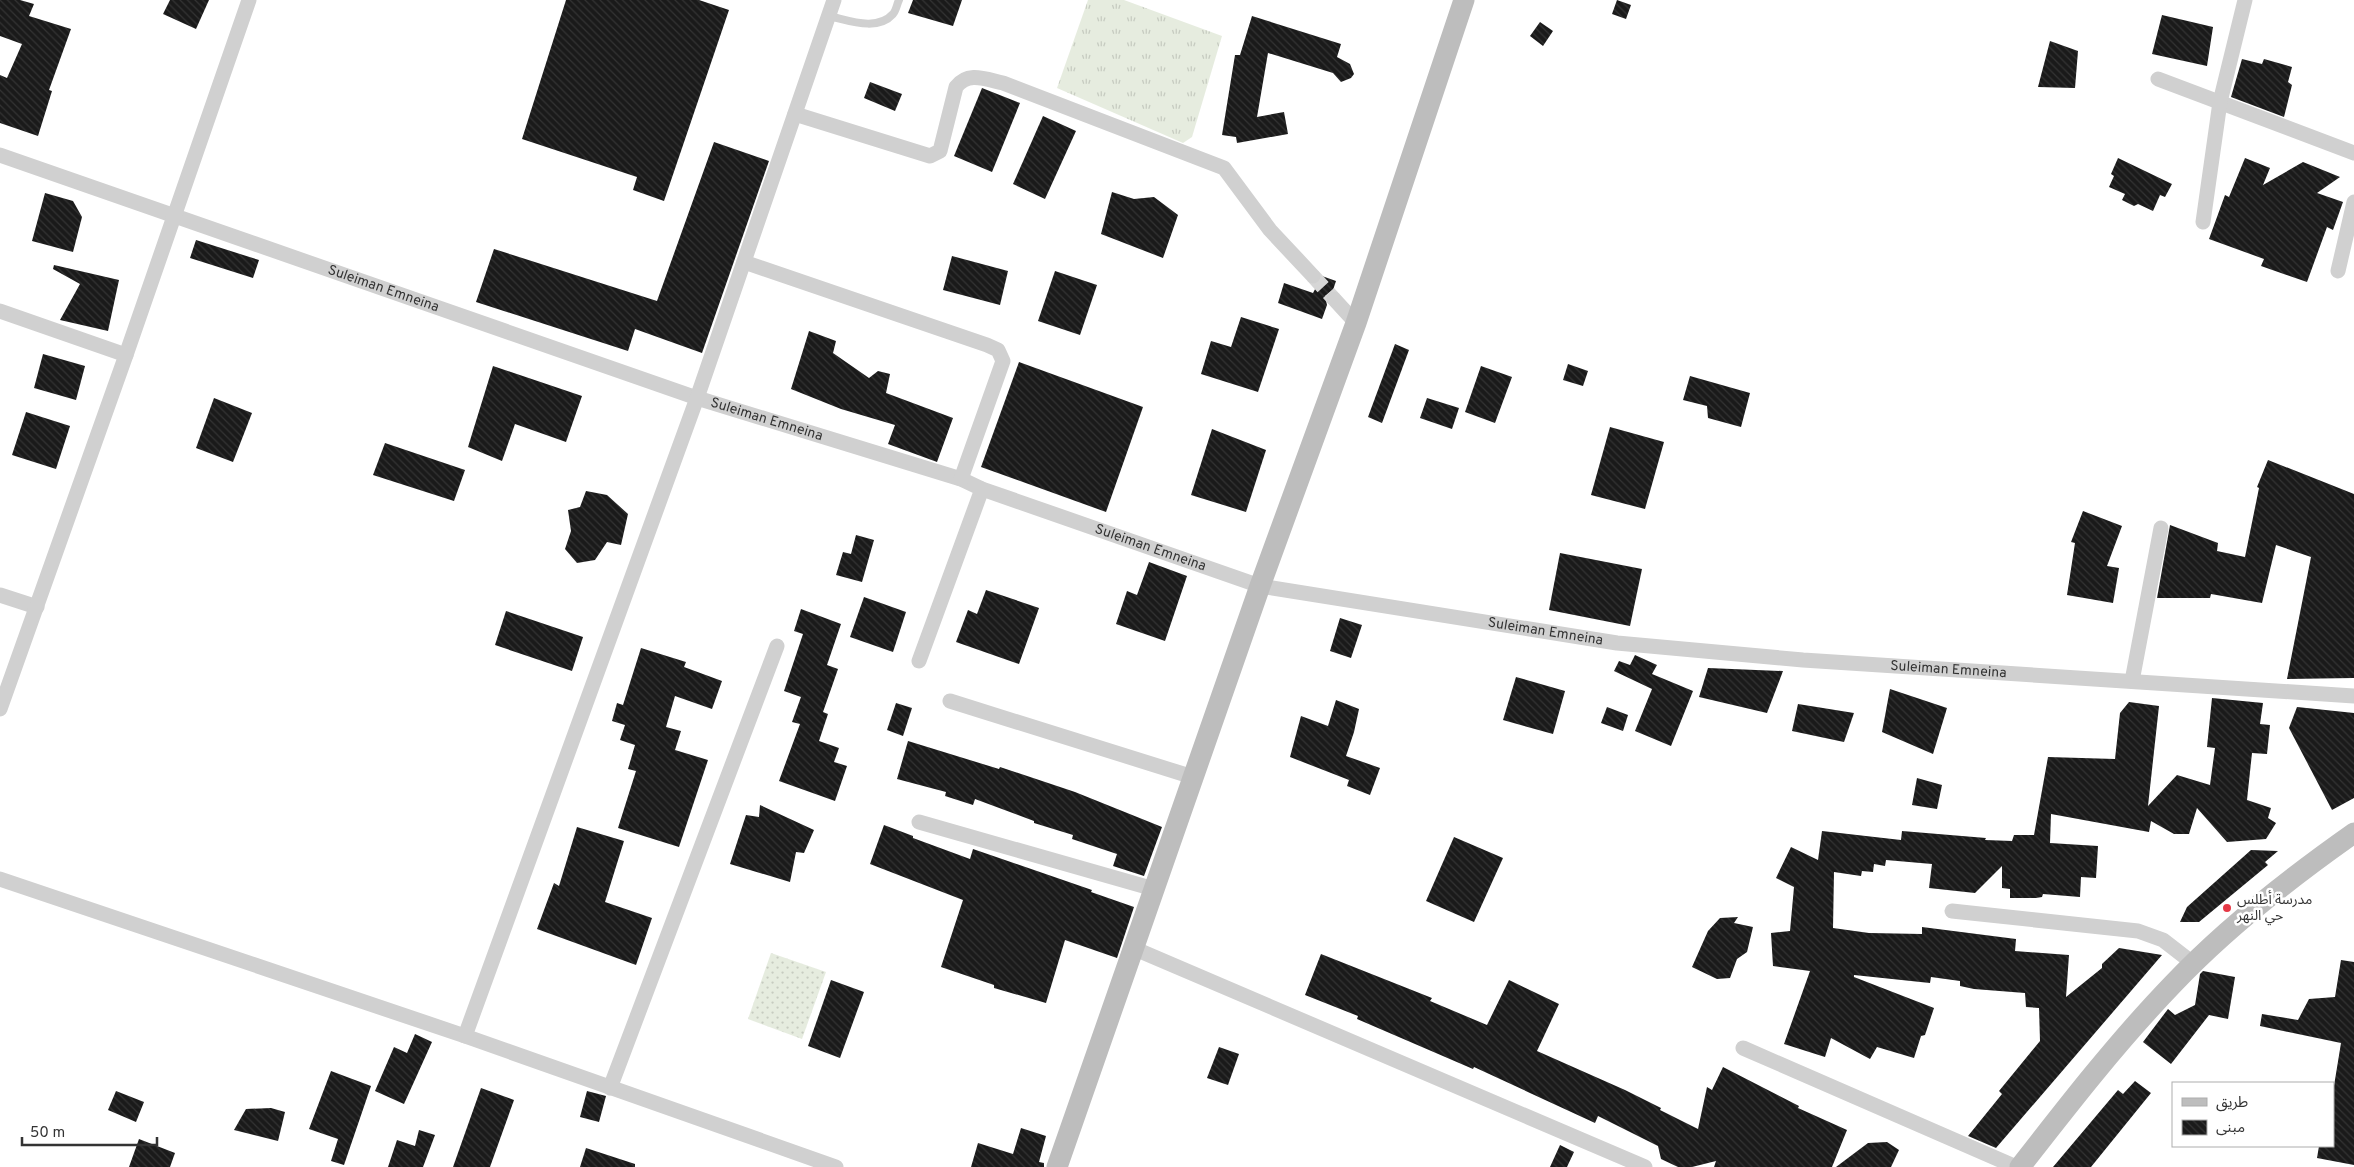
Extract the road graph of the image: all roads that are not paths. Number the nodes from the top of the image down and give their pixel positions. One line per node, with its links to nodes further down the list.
1 (249, 0): 13 (street)
2 (834, 0): 6 (street)
3 (899, 0): 6 (lane)
4 (1464, 0): 20 (street)
5 (2245, 0): 8 (street)
6 (829, 16): 9 (street)
7 (2158, 79): 8 (street)
8 (2220, 102): 10 (street); 14 (street)
9 (795, 114): 15 (street); 17 (street)
10 (2354, 153)
11 (0, 155): 13 (street, Suleiman Emneina)
12 (2354, 202): 16 (street)
13 (174, 217): 21 (street); 22 (street, Suleiman Emneina)
14 (2203, 222)
15 (744, 262): 22 (street); 23 (street)
16 (2338, 271)
17 (1313, 276)
18 (1334, 299): 20 (street)
19 (0, 311): 21 (street)
20 (1356, 322): 26 (street)
21 (126, 355): 28 (street)
22 (697, 398): 23 (street, Suleiman Emneina); 43 (street)
23 (961, 479): 24 (street, Suleiman Emneina)
24 (982, 489): 26 (street, Suleiman Emneina); 30 (street)
25 (2161, 528): 31 (street)
26 (1260, 586): 31 (street, Suleiman Emneina); 35 (street)
27 (0, 595): 28 (street)
28 (37, 607): 34 (street)
29 (777, 646): 45 (street)
30 (919, 661)
31 (2132, 681): 32 (street, Suleiman Emneina)
32 (2354, 696)
33 (950, 701): 35 (street)
34 (0, 709)
35 (1193, 777): 39 (street)
36 (918, 822): 39 (street)
37 (2354, 833): 42 (street)
38 (0, 879): 43 (street)
39 (1154, 889): 41 (street)
40 (1952, 911): 42 (street)
41 (1133, 948): 46 (street); 48 (street)
42 (2194, 964): 50 (street)
43 (465, 1036): 45 (street)
44 (1743, 1048): 50 (street)
45 (610, 1088): 47 (street)
46 (1615, 1161): 49 (street)
47 (836, 1167)
48 (1057, 1167)
49 (1645, 1167)
50 (2018, 1167)

